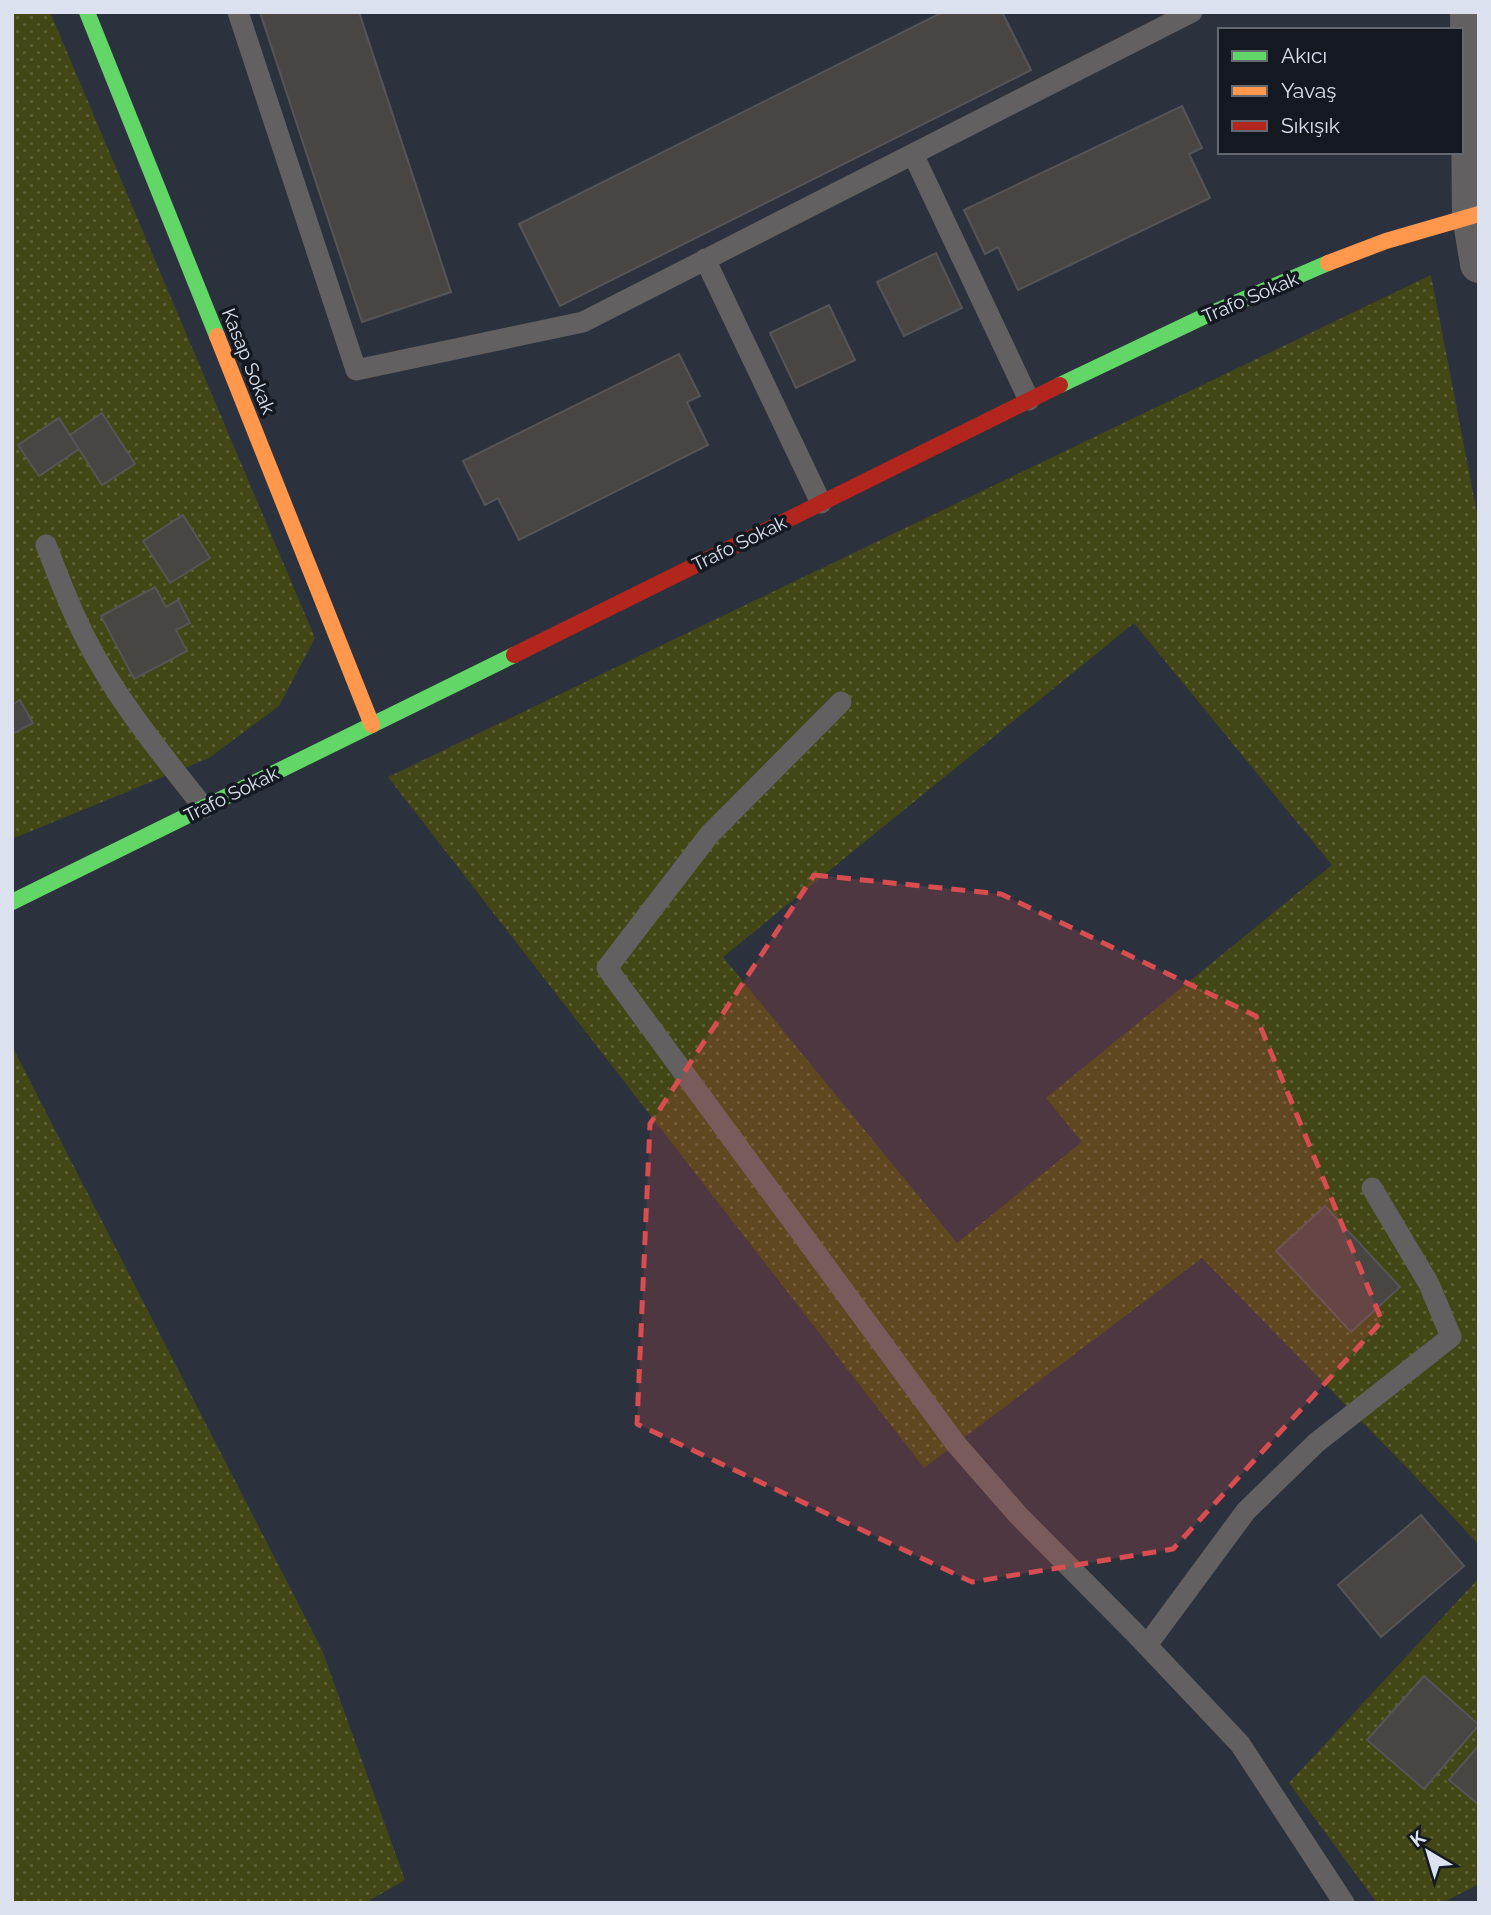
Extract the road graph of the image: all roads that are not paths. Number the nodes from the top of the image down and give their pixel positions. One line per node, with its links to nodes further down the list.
1 (86, 12): 13 (street, Kasap Sokak)
2 (238, 12): 7 (lane)
3 (1192, 12): 5 (lane)
4 (1468, 25): 6 (street)
5 (913, 155): 7 (lane); 9 (lane)
6 (1475, 215): 8 (street); 9 (street, Trafo Sokak)
7 (705, 259): 10 (lane)
8 (1479, 264)
9 (1029, 400): 10 (street, Trafo Sokak)
10 (821, 503): 13 (street, Trafo Sokak)
11 (46, 545): 14 (lane)
12 (841, 702): 17 (lane)
13 (372, 725): 14 (street, Trafo Sokak)
14 (204, 808): 15 (street, Trafo Sokak)
15 (12, 902)
16 (1372, 1188): 17 (lane)
17 (1147, 1645): 18 (lane)
18 (1345, 1903)

